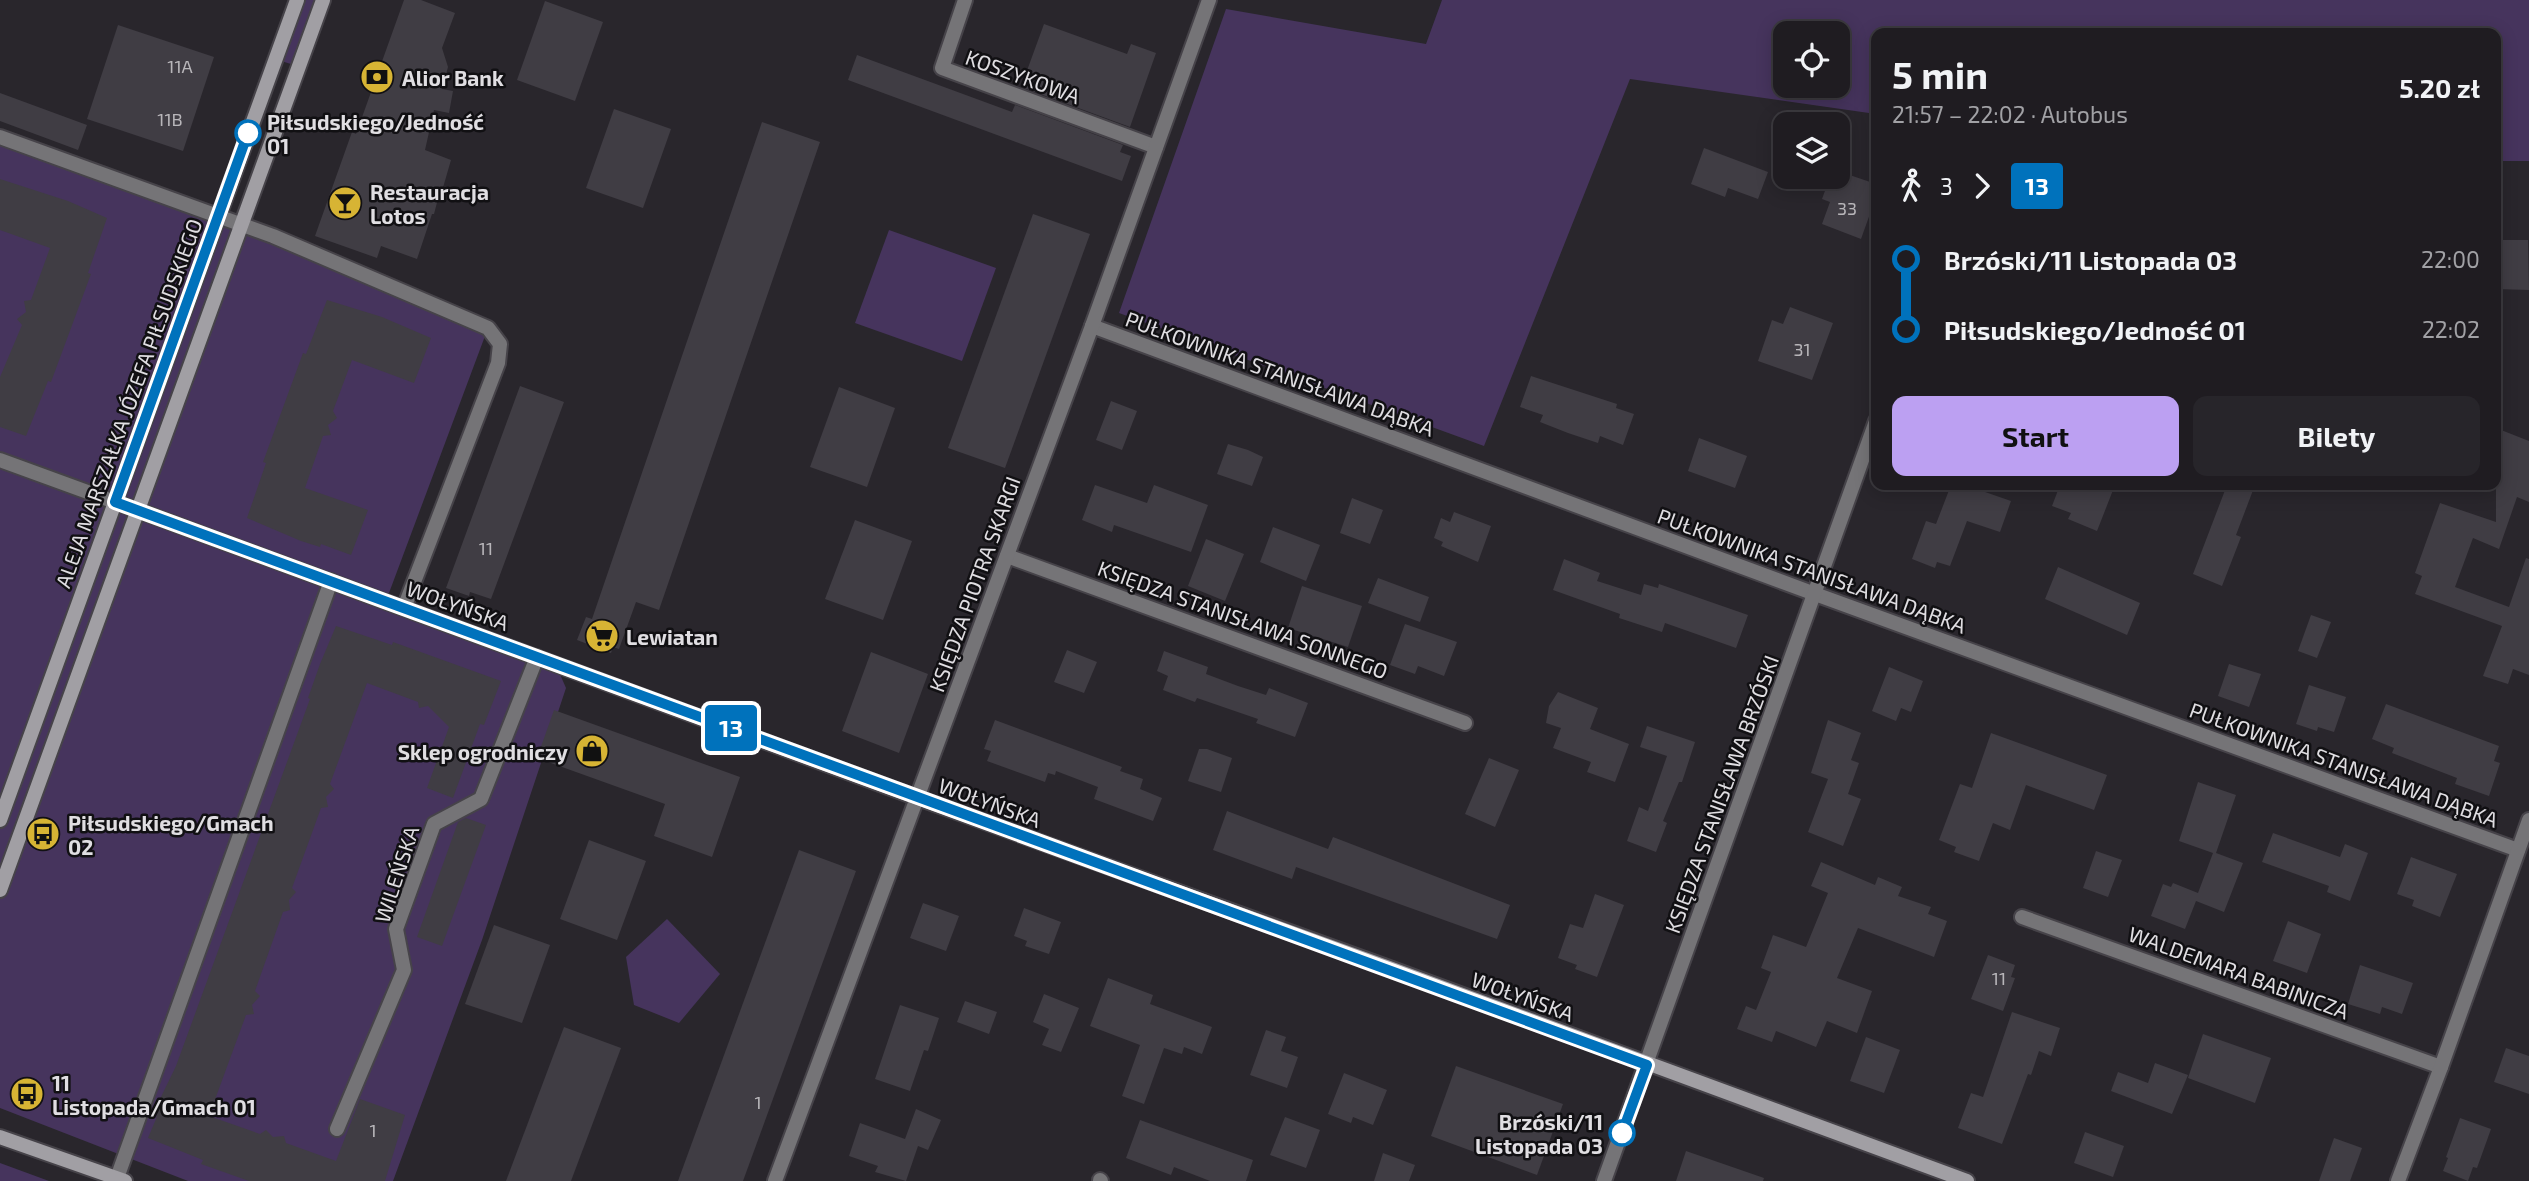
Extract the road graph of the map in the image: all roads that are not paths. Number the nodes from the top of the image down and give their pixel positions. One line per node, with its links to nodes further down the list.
1 (297, 0): 7 (street, ALEJA MARSZAŁKA JÓZEFA PIŁSUDSKIEGO)
2 (323, 0): 8 (street)
3 (965, 0): 6 (street, KOSZYKOWA)
4 (1209, 0): 6 (street, KSIĘDZA PIOTRA SKARGI)
5 (0, 138): 7 (street)
6 (1156, 148): 9 (street, KSIĘDZA PIOTRA SKARGI)
7 (218, 216): 8 (street); 12 (street, ALEJA MARSZAŁKA JÓZEFA PIŁSUDSKIEGO)
8 (242, 224): 13 (street); 17 (street)
9 (1092, 326): 14 (street, KSIĘDZA PIOTRA SKARGI); 16 (street, PUŁKOWNIKA STANISŁAWA DĄBKA)
10 (1871, 435): 16 (street, KSIĘDZA STANISŁAWA BRZÓSKI)
11 (0, 460): 12 (street, WOŁYŃSKA)
12 (115, 502): 13 (street, WOŁYŃSKA); 21 (street, ALEJA MARSZAŁKA JÓZEFA PIŁSUDSKIEGO)
13 (138, 510): 15 (street, WOŁYŃSKA); 24 (street)
14 (1007, 556): 19 (street, KSIĘDZA STANISŁAWA SONNEGO); 20 (street, KSIĘDZA PIOTRA SKARGI)
15 (331, 581): 17 (street, WOŁYŃSKA); 30 (street)
16 (1815, 594): 23 (street, PUŁKOWNIKA STANISŁAWA DĄBKA); 26 (street, KSIĘDZA STANISŁAWA BRZÓSKI)
17 (404, 608): 18 (street, WOŁYŃSKA)
18 (537, 657): 20 (street, WOŁYŃSKA); 28 (street, WILEŃSKA)
19 (1465, 723)
20 (918, 799): 26 (street, WOŁYŃSKA); 31 (street, KSIĘDZA PIOTRA SKARGI)
21 (0, 820)
22 (2529, 820): 23 (street)
23 (2518, 850): 27 (street)
24 (0, 890)
25 (2022, 917): 27 (street, WALDEMARA BABINICZA)
26 (1647, 1065): 32 (street, KSIĘDZA STANISŁAWA BRZÓSKI); 33 (street, WOŁYŃSKA)
27 (2441, 1067): 34 (street)
28 (337, 1129)
29 (0, 1137): 30 (street)
30 (119, 1180)
31 (775, 1181)
32 (1604, 1181)
33 (1967, 1181)
34 (2398, 1181)

